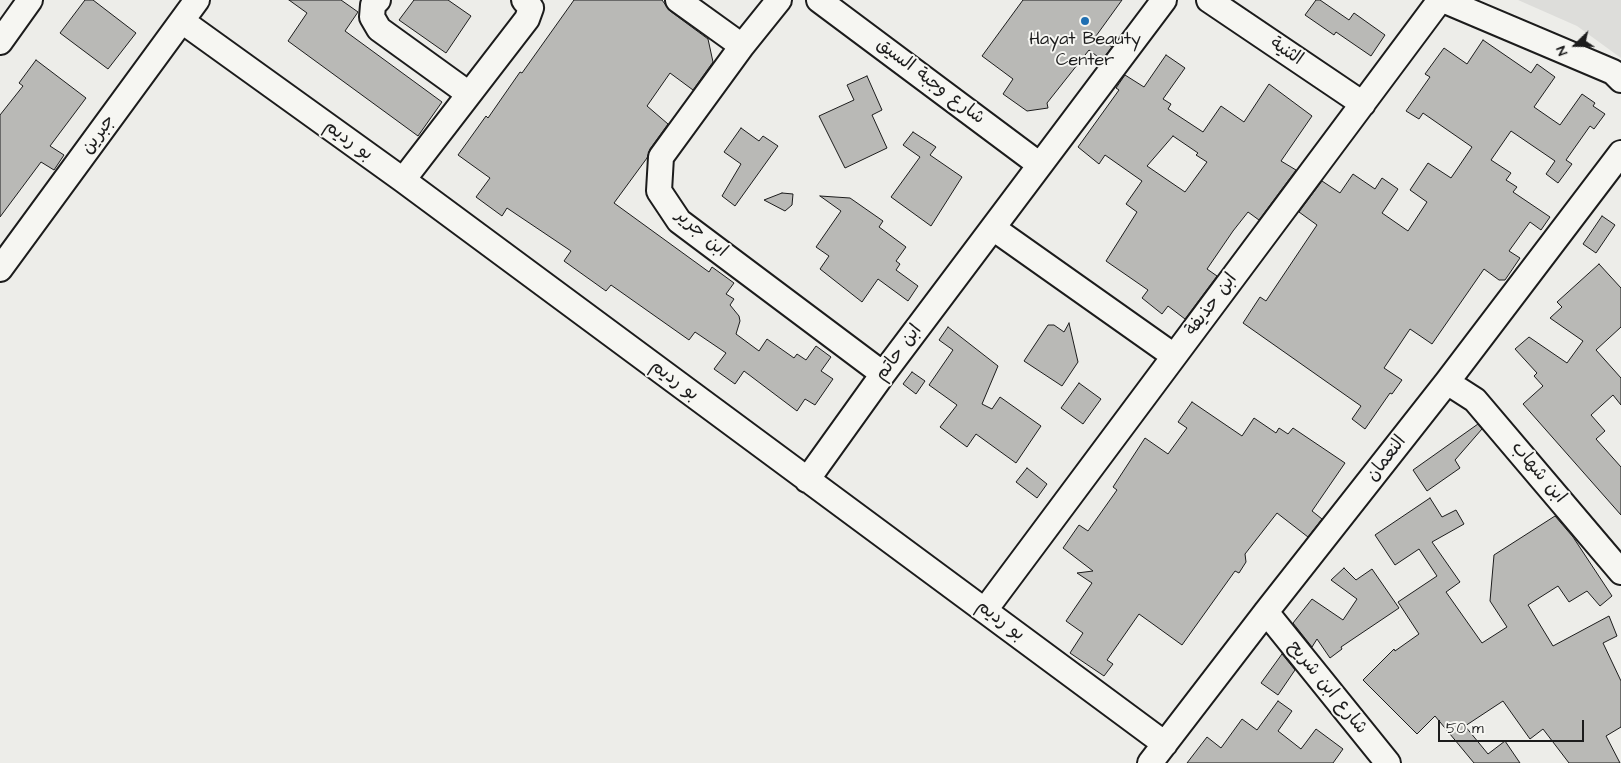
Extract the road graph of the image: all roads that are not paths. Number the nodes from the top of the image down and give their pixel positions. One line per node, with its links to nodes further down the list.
1 (30, 0): 12 (street)
2 (197, 0): 11 (street, جبرين)
3 (378, 0): 15 (street)
4 (524, 0): 15 (street)
5 (678, 0): 13 (street)
6 (779, 0): 13 (street, ابن جرير)
7 (819, 0): 18 (street, شارع وجبة السيق)
8 (1164, 0): 18 (street, ابن حاتم)
9 (1209, 0): 16 (street, الثنية)
10 (1441, 0): 14 (street); 16 (street, ابن حذيفة)
11 (182, 21): 19 (street, بو رديم); 21 (street, جبرين)
12 (0, 42)
13 (742, 46): 23 (street, ابن جرير)
14 (1621, 80)
15 (469, 94): 19 (street)
16 (1363, 104): 22 (street, ابن حذيفة)
17 (1621, 153): 24 (street, النعمان)
18 (1040, 165): 20 (street, ابن حاتم)
19 (403, 180): 25 (street, بو رديم)
20 (993, 228): 22 (street); 23 (street, ابن حاتم)
21 (0, 269)
22 (1174, 356): 27 (street, ابن حذيفة)
23 (883, 374): 25 (street, ابن حاتم)
24 (1447, 382): 26 (street, ابن شهاب); 28 (street, النعمان)
25 (807, 480): 27 (street, بو رديم)
26 (1621, 572)
27 (985, 610): 29 (street, بو رديم)
28 (1266, 612): 29 (street, النعمان); 31 (street, شارع ابن شريح)
29 (1165, 744): 30 (street, النعمان)
30 (1150, 763)
31 (1388, 763)

